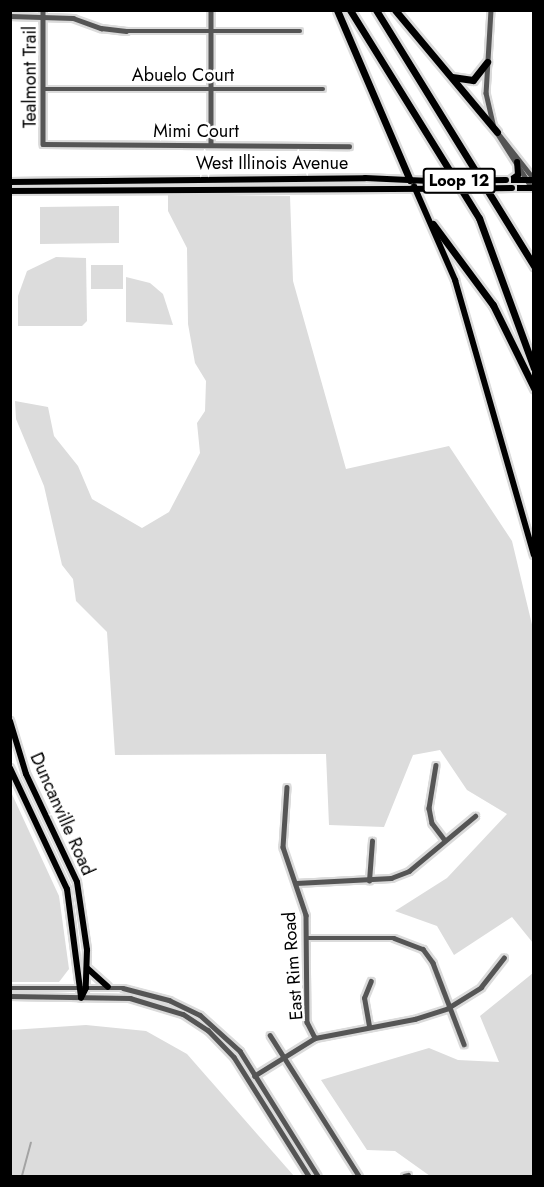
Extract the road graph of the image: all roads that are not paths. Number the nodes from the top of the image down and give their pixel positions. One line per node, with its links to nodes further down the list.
1 (211, 10): 9 (street)
2 (337, 10): 24 (highway)
3 (350, 10): 36 (highway, Loop 12)
4 (376, 10): 35 (highway, Loop 12)
5 (395, 10): 12 (highway)
6 (491, 10): 11 (street)
7 (43, 13): 8 (street); 9 (street); 13 (street, Tealmont Trail)
8 (10, 16)
9 (211, 31): 10 (street); 14 (street)
10 (300, 31)
11 (487, 62): 12 (highway); 16 (street)
12 (448, 74): 16 (highway)
13 (43, 89): 14 (street, Abuelo Court); 17 (street, Tealmont Trail)
14 (211, 89): 15 (street, Abuelo Court); 18 (street)
15 (323, 89)
16 (497, 132): 20 (street); 26 (street)
17 (43, 144): 18 (street, Mimi Court)
18 (211, 145): 19 (street, Mimi Court)
19 (349, 146)
20 (518, 162): 25 (main road); 26 (street)
21 (291, 178): 22 (main road, West Illinois Avenue); 23 (main road, West Illinois Avenue); 29 (main road)
22 (345, 178): 24 (main road, West Illinois Avenue); 30 (main road)
23 (149, 179): 27 (main road, West Illinois Avenue); 28 (main road)
24 (410, 180): 25 (main road, West Illinois Avenue, bridge); 31 (main road)
25 (507, 180): 26 (main road, West Illinois Avenue)
26 (532, 180): 32 (street)
27 (10, 182)
28 (149, 188): 29 (main road, West Illinois Avenue); 33 (main road, West Illinois Avenue)
29 (291, 188): 30 (main road, West Illinois Avenue)
30 (344, 188): 31 (main road, West Illinois Avenue)
31 (416, 188): 32 (main road, West Illinois Avenue, bridge); 34 (main road)
32 (533, 188)
33 (10, 191)
34 (433, 224): 37 (highway); 38 (main road)
35 (534, 266)
36 (534, 368)
37 (534, 388)
38 (534, 555)
39 (10, 721): 43 (main road, Duncanville Road)
40 (436, 765): 46 (street)
41 (10, 768): 44 (main road, Duncanville Road)
42 (288, 787): 49 (street, East Rim Road)
43 (39, 797): 44 (main road); 50 (main road, Duncanville Road)
44 (28, 803): 51 (main road, Duncanville Road)
45 (475, 816): 46 (street)
46 (444, 839): 48 (street)
47 (372, 841): 48 (street)
48 (369, 881): 49 (street)
49 (296, 883): 52 (street, East Rim Road)
50 (79, 892): 51 (main road); 54 (main road, Duncanville Road)
51 (68, 896): 58 (main road, Duncanville Road)
52 (306, 938): 64 (street); 67 (street, East Rim Road)
53 (504, 958): 64 (street)
54 (87, 968): 56 (main road); 59 (main road, Duncanville Road)
55 (371, 981): 65 (street)
56 (108, 987): 59 (street); 70 (street)
57 (10, 988): 60 (street)
58 (78, 988): 59 (street); 60 (street); 62 (main road, Duncanville Road)
59 (86, 988): 62 (main road, Duncanville Road)
60 (48, 989): 63 (street)
61 (10, 996): 63 (street)
62 (81, 998): 63 (street); 71 (street)
63 (49, 999)
64 (448, 1008): 65 (street); 68 (street)
65 (369, 1026): 67 (street)
66 (270, 1035): 69 (street)
67 (315, 1038): 69 (street)
68 (464, 1044)
69 (284, 1057): 70 (street); 74 (street)
70 (256, 1075): 71 (street); 73 (street)
71 (249, 1079): 72 (street)
72 (309, 1176)
73 (318, 1176)
74 (359, 1176)

